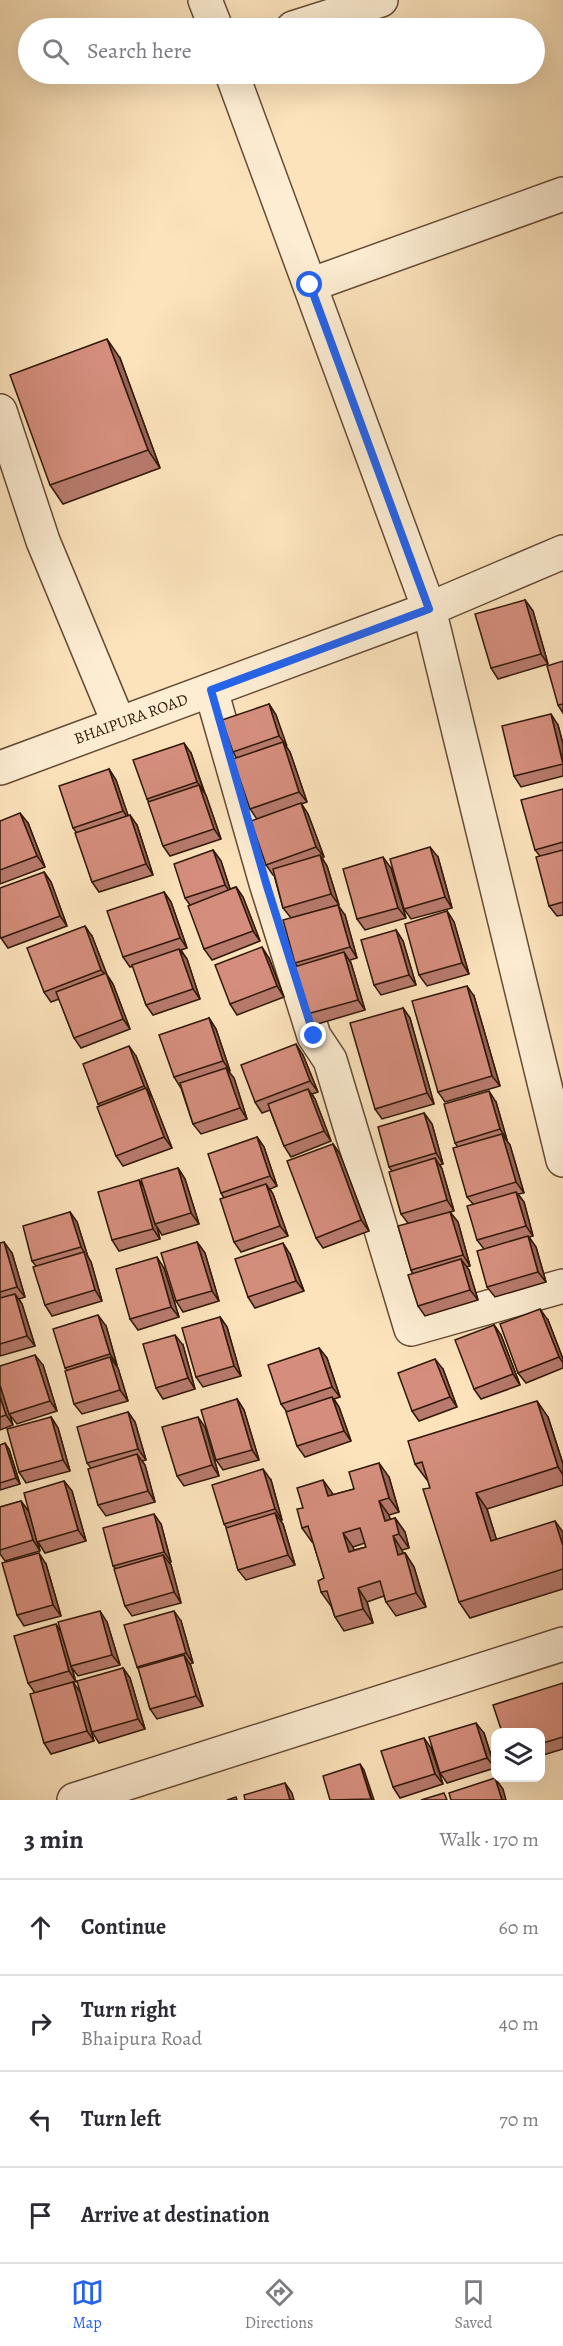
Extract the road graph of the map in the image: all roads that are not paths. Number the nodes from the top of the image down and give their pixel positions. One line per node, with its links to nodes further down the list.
1 (205, 0): 3 (street)
2 (381, 0): 4 (street)
3 (212, 18)
4 (324, 18)
5 (236, 84): 7 (street)
6 (563, 194): 7 (street)
7 (310, 285): 10 (street)
8 (0, 411): 12 (street)
9 (563, 552): 10 (street, BHAIPURA ROAD)
10 (429, 609): 11 (street, BHAIPURA ROAD); 14 (street)
11 (211, 690): 12 (street, BHAIPURA ROAD); 15 (street)
12 (119, 724): 13 (street, BHAIPURA ROAD)
13 (0, 768)
14 (563, 1160)
15 (563, 1286)
16 (563, 1644): 17 (street)
17 (74, 1800)

